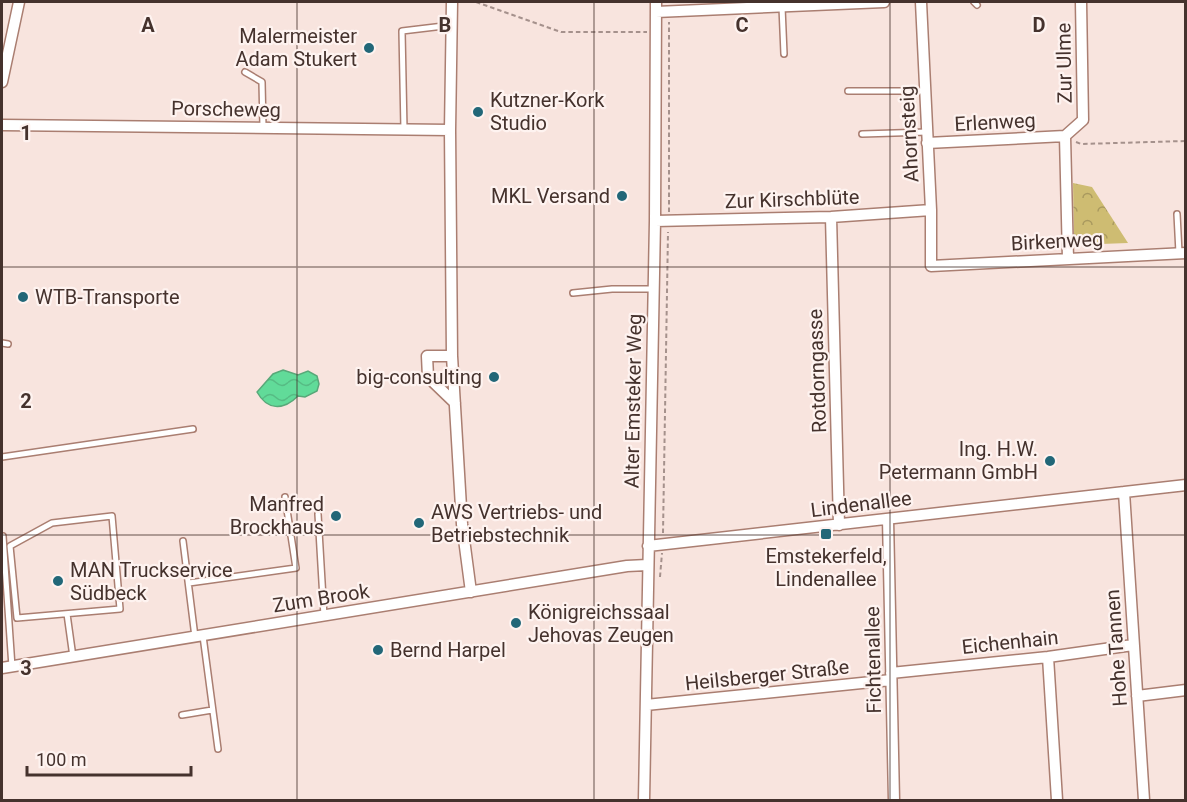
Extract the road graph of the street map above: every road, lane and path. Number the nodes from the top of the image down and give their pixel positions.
1 (20, 2) edge
2 (452, 2) edge
3 (476, 2) edge
4 (884, 2) edge
5 (921, 2) edge
6 (1081, 2) edge
7 (656, 7) edge
8 (782, 7) junction
9 (669, 12) junction
10 (452, 25) junction
11 (656, 33) junction
12 (784, 54) dead end
13 (245, 72) dead end
14 (2, 82) edge
15 (848, 91) dead end
16 (925, 91) junction
17 (2, 125) edge
18 (263, 127) junction
19 (404, 129) junction
20 (450, 130) junction
21 (862, 134) dead end
22 (1065, 136) junction
23 (927, 137) junction
24 (1185, 141) edge
25 (931, 210) junction
26 (1177, 214) dead end
27 (831, 217) junction
28 (668, 220) junction
29 (655, 221) junction
30 (1182, 253) edge
31 (1068, 259) junction
32 (931, 266) joint
33 (653, 289) junction
34 (573, 293) dead end
35 (2, 343) edge
36 (9, 344) dead end
37 (452, 356) junction
38 (455, 404) junction
39 (194, 429) dead end
40 (2, 457) edge
41 (1185, 485) edge
42 (1124, 492) junction
43 (285, 497) dead end
44 (318, 514) dead end
45 (888, 519) junction
46 (839, 525) junction
47 (2, 536) edge
48 (183, 540) dead end
49 (663, 544) junction
50 (648, 546) junction
51 (647, 566) junction
52 (660, 582) dead end
53 (189, 583) junction
54 (471, 592) junction
55 (67, 614) junction
56 (324, 616) junction
57 (199, 636) junction
58 (1133, 645) junction
59 (73, 657) junction
60 (1048, 657) junction
61 (7, 668) edge
62 (891, 676) junction
63 (1185, 690) edge
64 (1137, 696) junction
65 (646, 705) junction
66 (212, 710) junction
67 (182, 715) dead end
68 (218, 749) dead end
69 (644, 801) edge
70 (894, 801) edge
71 (1057, 801) edge
72 (1144, 801) edge

1 - 14 street
2 - 10 street
3 - 11 path
4 - 8 street
5 - 16 street, Ahornsteig
6 - 22 street, Zur Ulme
7 - 9 street
7 - 11 street, Alter Emsteker Weg
8 - 9 street
8 - 12 lane
9 - 28 path
10 - 19 lane
10 - 20 street
11 - 29 street, Alter Emsteker Weg
13 - 18 lane
15 - 16 lane
16 - 23 street, Ahornsteig
17 - 18 street, Porscheweg
18 - 19 street, Porscheweg
19 - 20 street, Porscheweg
20 - 37 street
21 - 23 lane
22 - 23 street, Erlenweg
22 - 24 path
22 - 31 street
23 - 25 street, Ahornsteig
25 - 27 street, Zur Kirschblüte
25 - 32 street, Ahornsteig
26 - 30 lane
27 - 28 street, Zur Kirschblüte
27 - 46 street, Rotdorngasse
28 - 29 street, Zur Kirschblüte
28 - 49 path
29 - 33 street, Alter Emsteker Weg
30 - 31 street, Birkenweg
31 - 32 street, Birkenweg
33 - 34 lane
33 - 50 street, Alter Emsteker Weg
35 - 36 lane
37 - 38 street
37 - 38 street
38 - 54 street
39 - 40 lane
41 - 42 street, Lindenallee
42 - 45 street, Lindenallee
42 - 58 street, Hohe Tannen
43 - 53 lane
44 - 56 lane
45 - 46 street, Lindenallee
45 - 62 street, Fichtenallee
46 - 49 street, Lindenallee
47 - 61 lane
48 - 53 lane
49 - 50 street, Lindenallee
49 - 52 path
50 - 51 street, Alter Emsteker Weg
51 - 54 street, Zum Brook
51 - 65 street, Alter Emsteker Weg
53 - 57 lane
54 - 56 street, Zum Brook
55 - 55 lane
55 - 59 lane
56 - 57 street, Zum Brook
57 - 59 street, Zum Brook
57 - 66 lane
58 - 60 street, Eichenhain
58 - 64 street, Hohe Tannen
59 - 61 street, Zum Brook
60 - 62 street, Eichenhain
60 - 71 street
62 - 65 street, Heilsberger Straße
62 - 70 street, Fichtenallee
63 - 64 street
64 - 72 street, Hohe Tannen
65 - 69 street, Alter Emsteker Weg
66 - 67 lane
66 - 68 lane

